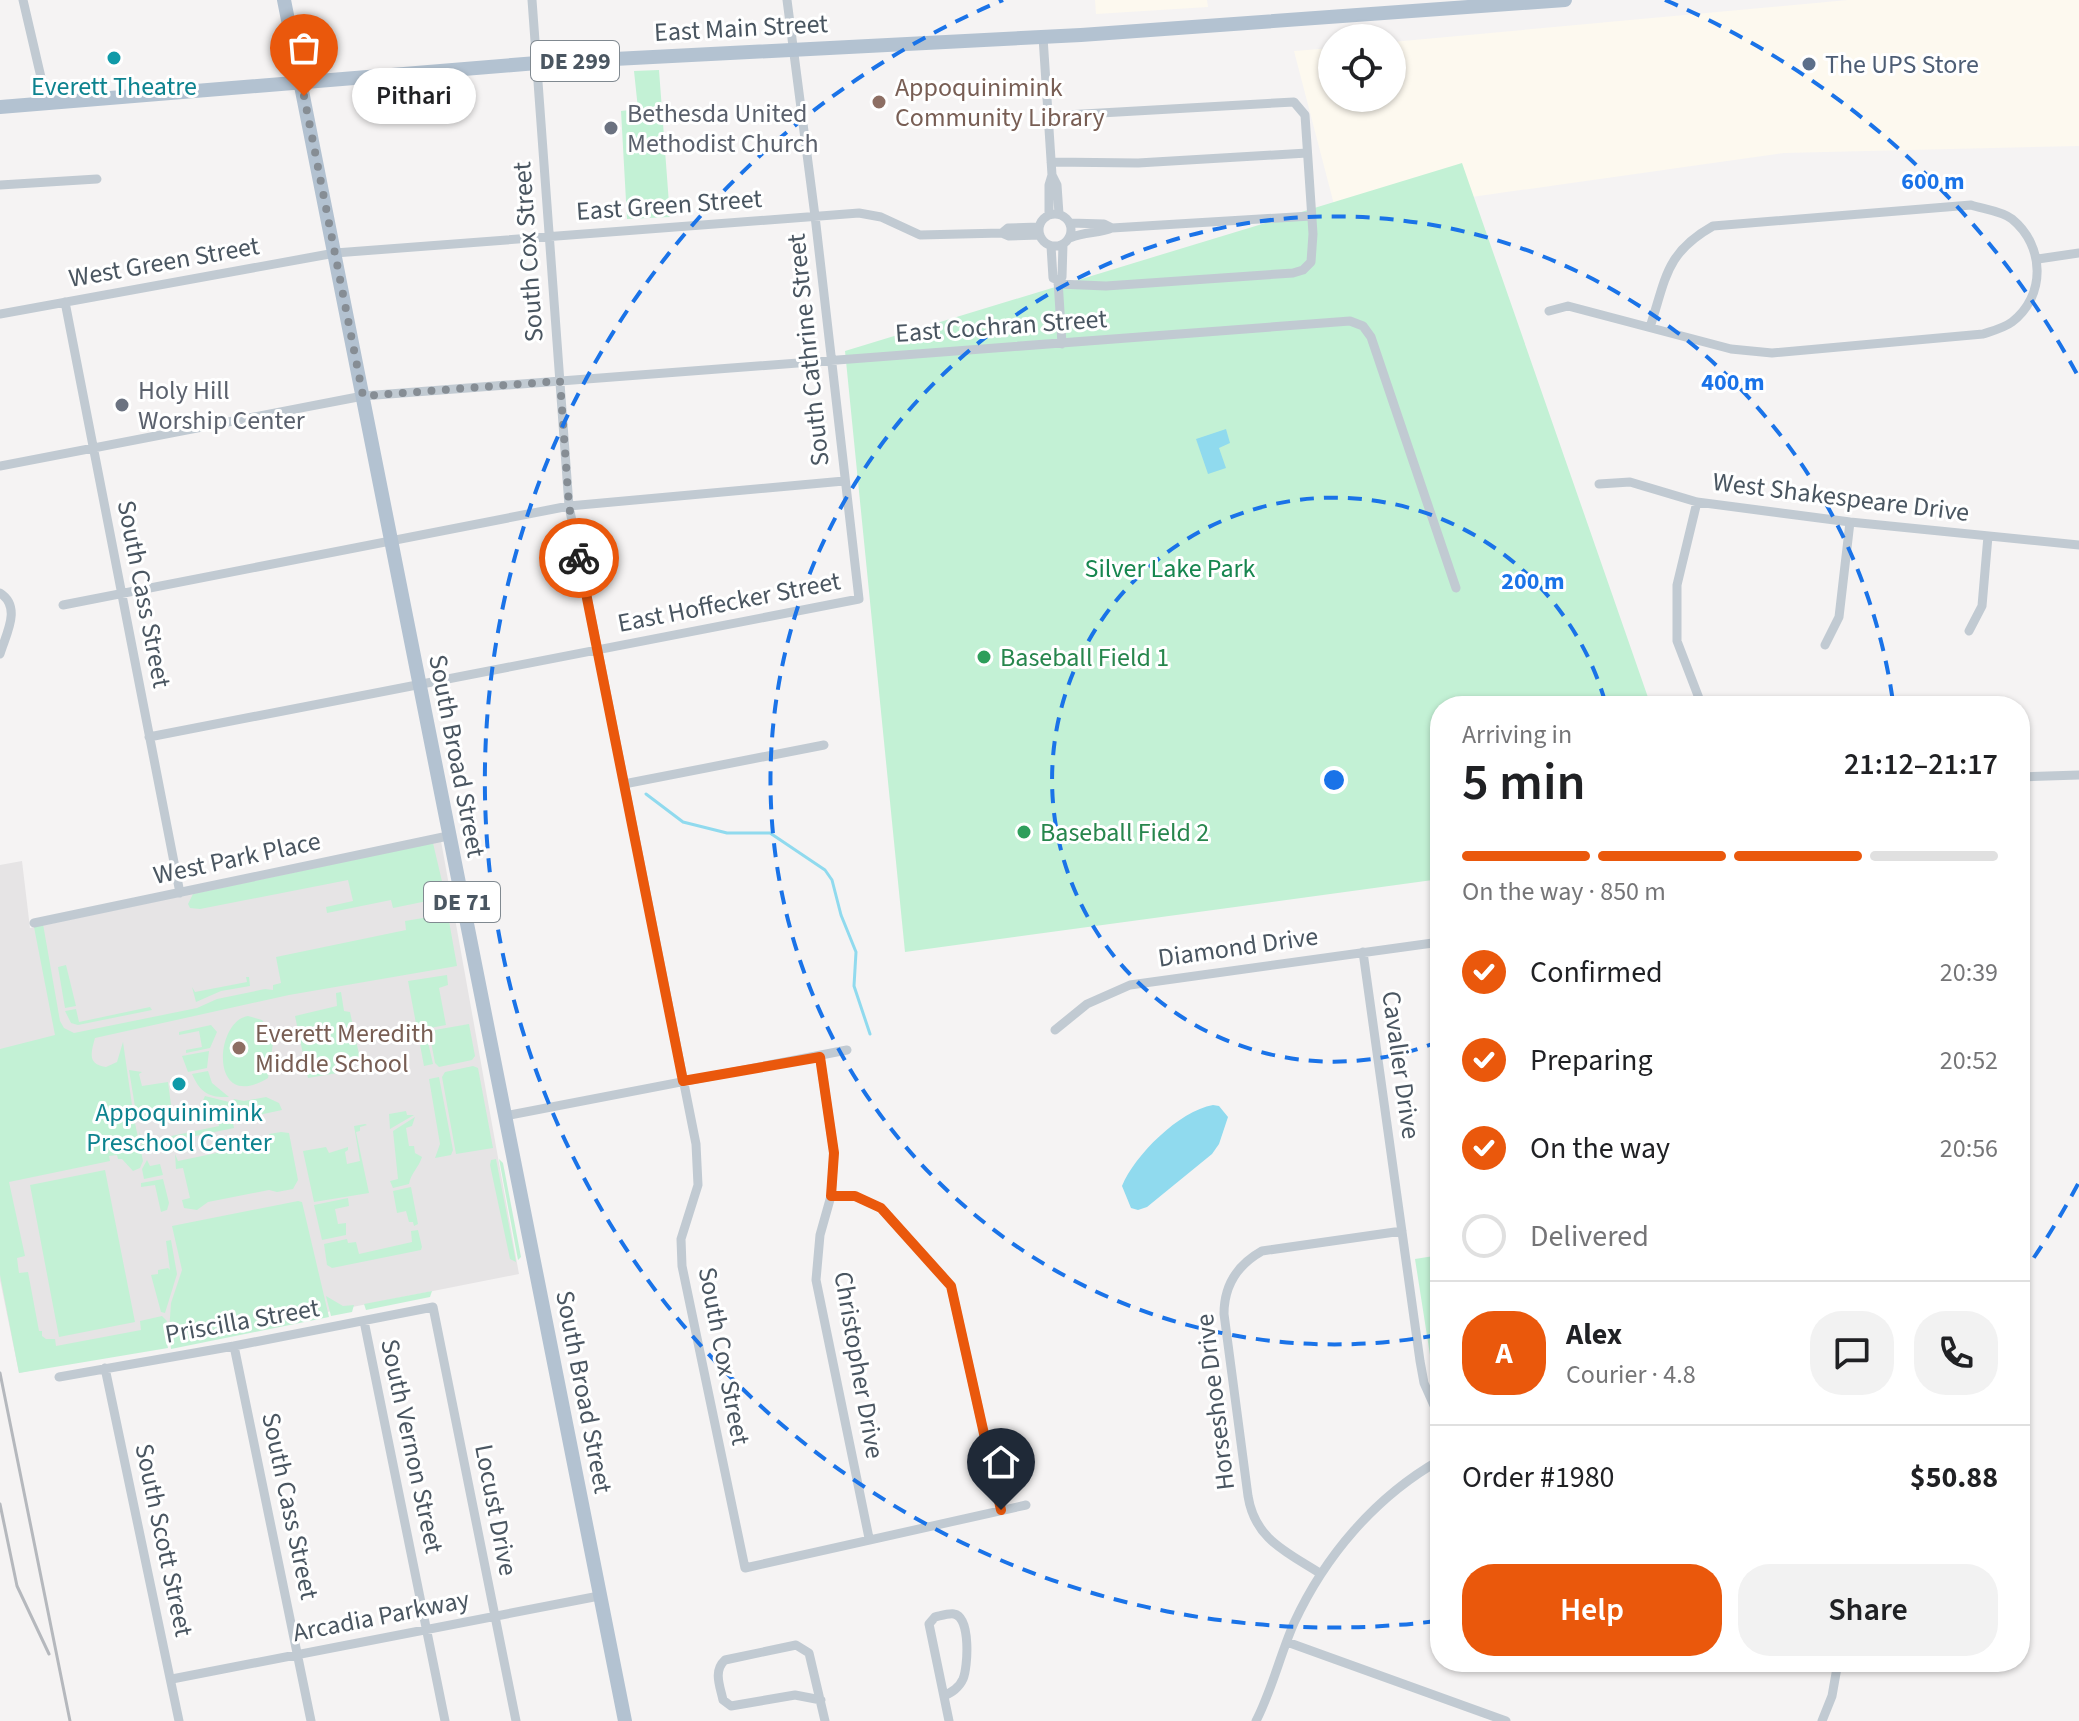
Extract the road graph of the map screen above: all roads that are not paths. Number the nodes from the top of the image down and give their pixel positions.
1 (23, 0) edge
2 (284, 0) edge
3 (532, 0) edge
4 (787, 0) edge
5 (1565, 0) edge
6 (1438, 4) edge
7 (1043, 37) junction
8 (794, 49) junction
9 (537, 63) junction
10 (302, 82) junction
11 (47, 103) junction
12 (0, 107) edge
13 (1048, 116) junction
14 (1307, 153) junction
15 (1051, 162) junction
16 (97, 179) dead end
17 (0, 185) edge
18 (1054, 214) junction
19 (815, 216) junction
20 (1311, 216) junction
21 (1070, 223) junction
22 (1112, 228) junction
23 (1039, 231) junction
24 (549, 237) junction
25 (1066, 241) junction
26 (1051, 246) junction
27 (335, 253) junction
28 (2079, 253) edge
29 (2038, 259) junction
30 (1058, 282) junction
31 (65, 302) junction
32 (1549, 311) dead end
33 (0, 314) edge
34 (1650, 327) junction
35 (1062, 344) junction
36 (832, 361) junction
37 (560, 381) junction
38 (363, 396) junction
39 (94, 448) junction
40 (0, 466) edge
41 (844, 481) junction
42 (1599, 484) dead end
43 (1697, 502) junction
44 (569, 506) junction
45 (1850, 522) junction
46 (1988, 536) junction
47 (391, 541) junction
48 (2079, 545) edge
49 (1456, 588) dead end
50 (0, 593) edge
51 (121, 593) junction
52 (859, 599) joint
53 (63, 605) dead end
54 (1969, 631) dead end
55 (1825, 645) dead end
56 (597, 650) junction
57 (0, 654) edge
58 (419, 685) junction
59 (1698, 696) edge
60 (149, 737) junction
61 (824, 745) dead end
62 (2079, 775) edge
63 (2030, 777) edge
64 (624, 784) junction
65 (448, 836) junction
66 (180, 893) junction
67 (34, 923) dead end
68 (1430, 943) edge
69 (1363, 952) junction
70 (1055, 1030) dead end
71 (847, 1050) dead end
72 (820, 1057) junction
73 (683, 1081) junction
74 (505, 1116) junction
75 (831, 1196) junction
76 (1402, 1231) junction
77 (433, 1307) joint
78 (364, 1321) junction
79 (234, 1346) junction
80 (105, 1368) junction
81 (59, 1377) dead end
82 (1430, 1393) edge
83 (1430, 1466) edge
84 (1026, 1505) dead end
85 (1001, 1510) junction
86 (869, 1538) junction
87 (1321, 1574) junction
88 (599, 1596) junction
89 (495, 1617) junction
90 (426, 1629) junction
91 (1287, 1642) junction
92 (299, 1655) junction
93 (1836, 1672) edge
94 (172, 1679) junction
95 (944, 1696) junction
96 (821, 1700) junction
97 (179, 1721) edge
98 (311, 1721) edge
99 (445, 1721) edge
100 (516, 1721) edge
101 (625, 1721) edge
102 (825, 1721) edge
103 (949, 1721) edge
104 (1256, 1721) edge
105 (1506, 1721) edge
106 (1823, 1721) edge

1 - 11 street
2 - 10 main road, DE 71
3 - 9 street, South Cox Street
4 - 8 street, South Cathrine Street
5 - 6 main road, East Main Street / DE 299
6 - 7 main road, East Main Street / DE 299
7 - 8 main road, East Main Street / DE 299
7 - 13 street
8 - 9 main road, East Main Street / DE 299
8 - 19 street, South Cathrine Street
9 - 10 main road, East Main Street / DE 299
9 - 24 street, South Cox Street
10 - 11 main road, DE 299
10 - 27 main road, South Broad Street / DE 71
11 - 12 main road, DE 299
13 - 14 street
13 - 15 street
14 - 15 street
14 - 20 street
15 - 18 street
16 - 17 street
18 - 21 street
18 - 23 street
19 - 23 street, East Green Street
19 - 24 street, East Green Street
19 - 36 street, South Cathrine Street
20 - 22 street
20 - 30 street
21 - 22 street
21 - 25 street
22 - 25 street
23 - 26 street
24 - 27 street, East Green Street
24 - 37 street, South Cox Street
25 - 26 street
25 - 30 street
26 - 30 street
27 - 31 street, West Green Street
27 - 38 main road, South Broad Street / DE 71
28 - 29 street
29 - 34 street
29 - 34 street
30 - 35 street
31 - 33 street, West Green Street
31 - 39 street, South Cass Street
32 - 34 street
35 - 36 street, East Cochran Street
35 - 49 street, East Cochran Street
36 - 37 street, East Cochran Street
36 - 41 street, South Cathrine Street
37 - 38 street, East Cochran Street
37 - 44 street, South Cox Street
38 - 39 street, East Cochran Street
38 - 47 main road, South Broad Street / DE 71
39 - 40 street, East Cochran Street
39 - 51 street, South Cass Street
41 - 44 street
41 - 52 street, South Cathrine Street
42 - 43 street, West Shakespeare Drive
43 - 45 street, West Shakespeare Drive
43 - 59 street
44 - 47 street
44 - 56 street, South Cox Street
45 - 46 street, West Shakespeare Drive
45 - 55 street
46 - 48 street, West Shakespeare Drive
46 - 54 street
47 - 51 street
47 - 58 main road, South Broad Street / DE 71
50 - 57 street
51 - 53 street
51 - 60 street, South Cass Street
52 - 56 street, East Hoffecker Street
56 - 58 street, East Hoffecker Street
56 - 64 street, South Cox Street
58 - 60 street, East Hoffecker Street
58 - 65 main road, South Broad Street / DE 71
60 - 66 street, South Cass Street
61 - 64 street
62 - 63 street
64 - 73 street, South Cox Street
65 - 66 street, West Park Place
65 - 74 main road, South Broad Street / DE 71
66 - 67 street, West Park Place
68 - 69 street, Diamond Drive
69 - 70 street, Diamond Drive
69 - 76 street, Cavalier Drive
71 - 72 street
72 - 73 street
72 - 75 street, Christopher Drive
73 - 74 street
73 - 86 street, South Cox Street
74 - 88 main road, South Broad Street / DE 71
75 - 85 street
75 - 86 street, Christopher Drive
76 - 82 street, Cavalier Drive
76 - 87 street, Horseshoe Drive
77 - 78 street, Priscilla Street
77 - 89 street, Locust Drive
78 - 79 street, Priscilla Street
78 - 90 street, South Vernon Street
79 - 80 street, Priscilla Street
79 - 92 street, South Cass Street
80 - 81 street, Priscilla Street
80 - 94 street, South Scott Street
83 - 87 street
84 - 85 street
85 - 86 street
87 - 91 street
88 - 89 street, Arcadia Parkway
88 - 101 main road, South Broad Street / DE 71
89 - 90 street, Arcadia Parkway
89 - 100 street, Locust Drive
90 - 92 street, Arcadia Parkway
90 - 99 street, South Vernon Street
91 - 104 street
91 - 105 street
92 - 94 street, Arcadia Parkway
92 - 98 street, South Cass Street
93 - 106 street
94 - 97 street, South Scott Street
95 - 95 street
95 - 103 street
96 - 96 street
96 - 102 street

